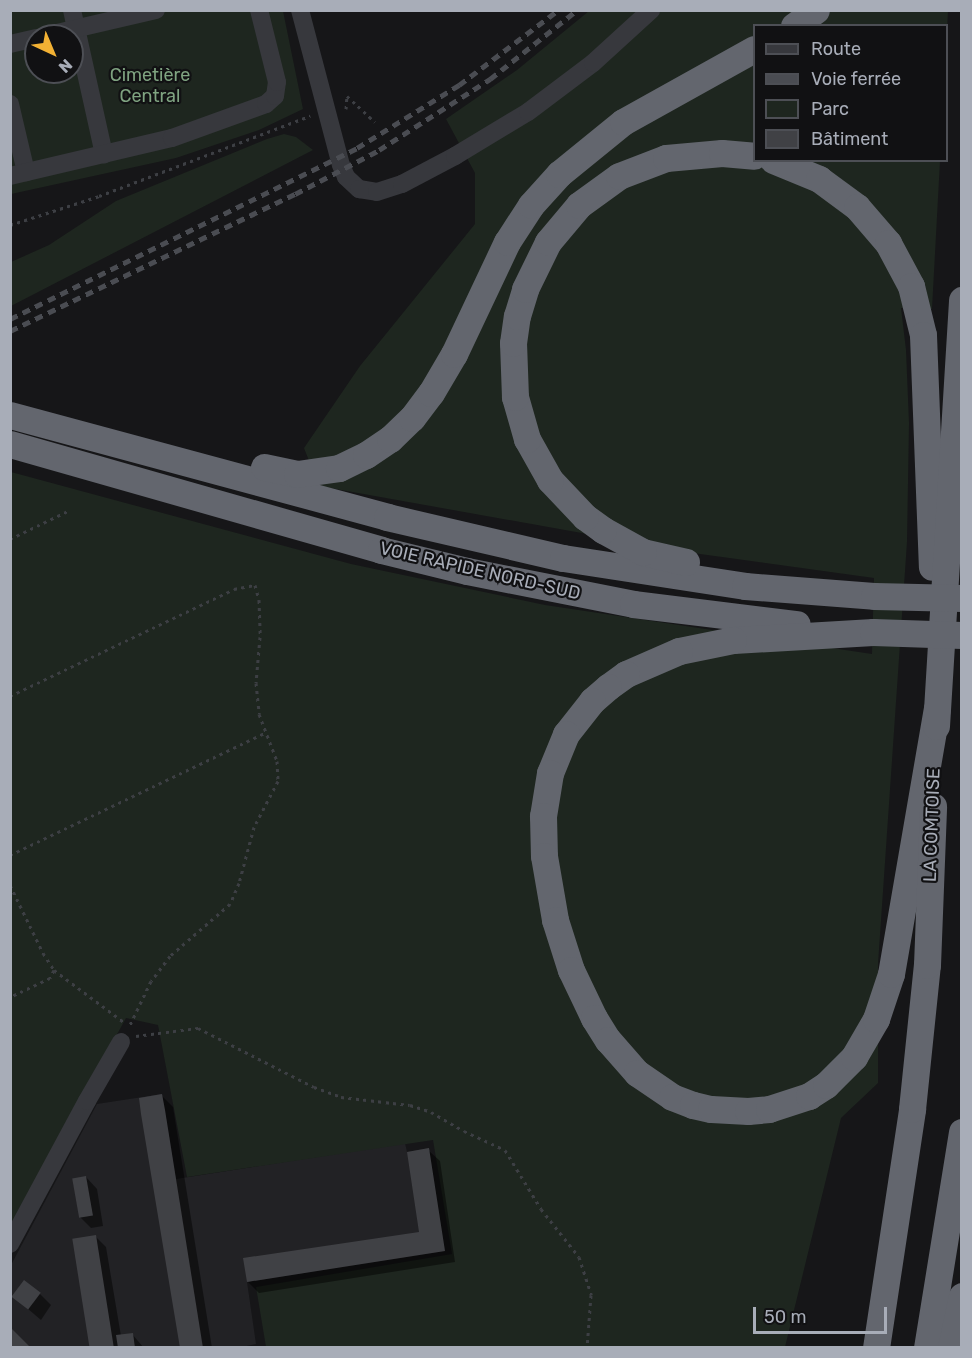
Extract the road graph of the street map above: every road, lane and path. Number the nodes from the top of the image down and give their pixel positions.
1 (156, 10) edge
2 (259, 10) edge
3 (300, 10) edge
4 (651, 10) edge
5 (816, 10) edge
6 (797, 24) edge
7 (84, 27) edge
8 (753, 50) edge
9 (84, 65) edge
10 (353, 99) dead end
11 (10, 104) edge
12 (326, 110) junction
13 (375, 122) dead end
14 (104, 154) junction
15 (753, 156) edge
16 (778, 162) edge
17 (18, 174) edge
18 (10, 225) edge
19 (962, 300) edge
20 (10, 415) edge
21 (10, 444) edge
22 (117, 444) junction
23 (68, 511) dead end
24 (10, 539) edge
25 (874, 596) junction
26 (962, 598) edge
27 (873, 632) junction
28 (952, 640) edge
29 (10, 696) edge
30 (937, 709) junction
31 (266, 733) junction
32 (10, 855) edge
33 (10, 885) edge
34 (54, 970) junction
35 (10, 997) edge
36 (125, 1034) junction
37 (962, 1132) edge
38 (10, 1244) edge
39 (962, 1296) edge
40 (587, 1347) edge
41 (876, 1347) edge
42 (927, 1347) edge
43 (951, 1347) edge

1 - 7 street
2 - 14 street
3 - 12 street
4 - 12 street
5 - 6 highway
8 - 22 highway
9 - 14 street
10 - 13 path
11 - 17 street
12 - 18 path
14 - 17 street
15 - 25 highway
16 - 28 highway
19 - 28 highway, LA COMTOISE
20 - 22 highway, VOIE RAPIDE NORD-SUD
21 - 27 highway, VOIE RAPIDE NORD-SUD
22 - 25 highway, VOIE RAPIDE NORD-SUD
23 - 24 path
25 - 26 highway, VOIE RAPIDE NORD-SUD, bridge
27 - 28 highway, VOIE RAPIDE NORD-SUD, bridge
27 - 30 highway
28 - 30 highway, LA COMTOISE
29 - 31 path
30 - 41 highway, LA COMTOISE
31 - 32 path
31 - 36 path
33 - 34 path
34 - 35 path
34 - 36 path
36 - 38 street
36 - 40 path
37 - 42 highway
39 - 43 highway

